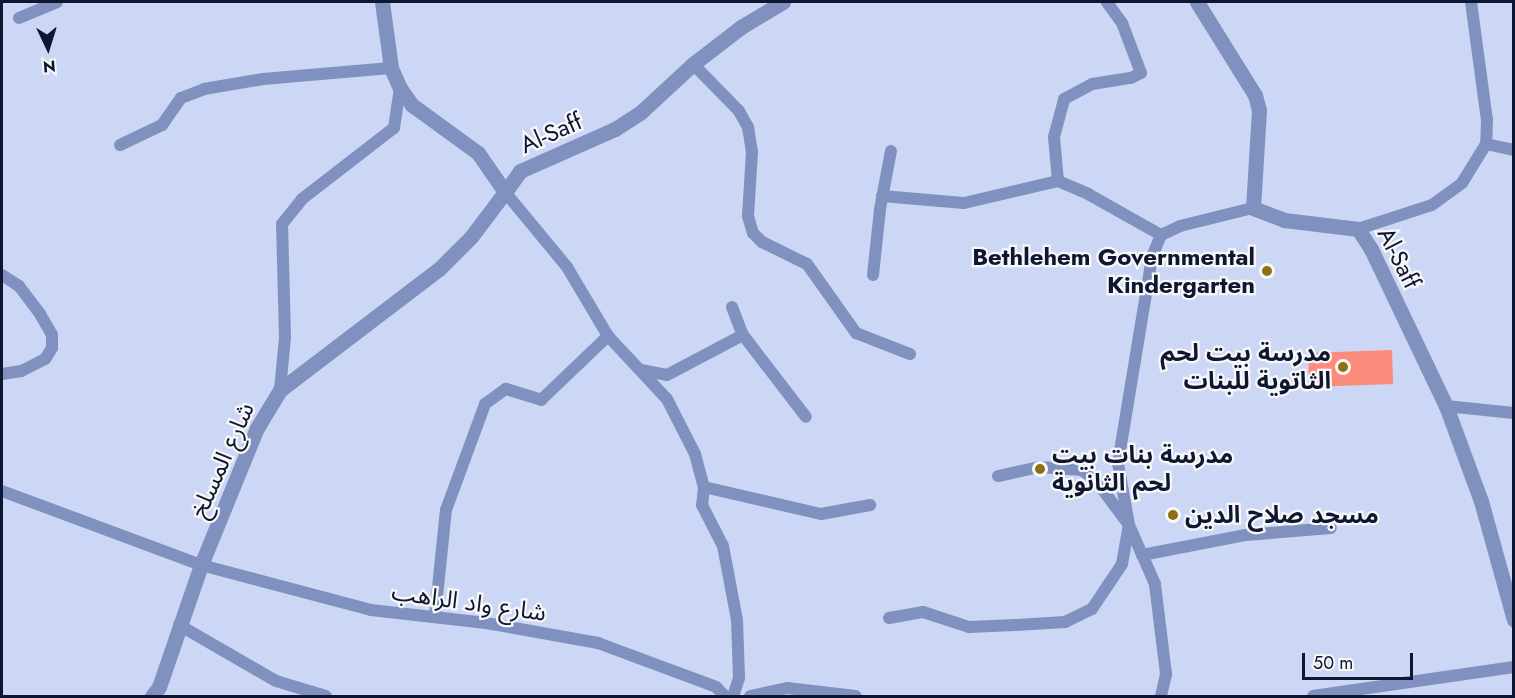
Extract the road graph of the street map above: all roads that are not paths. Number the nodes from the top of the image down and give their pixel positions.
1 (57, 2) edge
2 (382, 2) edge
3 (783, 2) edge
4 (1107, 2) edge
5 (1197, 2) edge
6 (1472, 2) edge
7 (19, 18) dead end
8 (693, 63) junction
9 (391, 68) junction
10 (399, 88) junction
11 (1486, 144) junction
12 (120, 145) dead end
13 (1514, 150) edge
14 (891, 151) dead end
15 (1058, 181) junction
16 (505, 192) junction
17 (882, 196) junction
18 (1253, 207) junction
19 (1358, 229) junction
20 (1161, 236) junction
21 (2, 275) edge
22 (873, 275) dead end
23 (732, 307) dead end
24 (743, 335) junction
25 (608, 336) junction
26 (910, 354) dead end
27 (638, 369) junction
28 (2, 374) edge
29 (667, 375) junction
30 (280, 390) junction
31 (667, 399) junction
32 (1446, 406) junction
33 (1514, 413) edge
34 (806, 417) dead end
35 (998, 476) dead end
36 (704, 487) junction
37 (2, 491) edge
38 (870, 506) dead end
39 (1129, 525) junction
40 (1331, 528) dead end
41 (1142, 555) junction
42 (201, 565) junction
43 (435, 616) junction
44 (889, 618) dead end
45 (1514, 620) edge
46 (179, 625) junction
47 (1514, 667) edge
48 (756, 695) edge
49 (152, 696) edge
50 (326, 696) edge
51 (725, 696) edge
52 (733, 696) edge
53 (856, 696) edge
54 (1161, 696) edge
55 (1313, 696) edge

1 - 7 street
2 - 9 street
3 - 8 street, Al-Saff
4 - 15 street
5 - 18 street
6 - 11 street
8 - 16 street, Al-Saff
8 - 26 street
9 - 10 street
9 - 12 street
10 - 16 street
10 - 30 street
11 - 13 street
11 - 19 street
14 - 17 street
15 - 17 street
15 - 20 street
16 - 25 street
16 - 30 street, شارع المسلخ
17 - 22 street
18 - 19 street, Al-Saff
18 - 20 street
19 - 32 street, Al-Saff
20 - 39 street
21 - 28 street
23 - 24 street
24 - 29 street
24 - 34 street
25 - 27 street
25 - 43 street
27 - 29 street
27 - 31 street
29 - 31 street
30 - 42 street, شارع المسلخ
31 - 36 street
32 - 33 street
32 - 45 street, Al-Saff
35 - 39 street
36 - 38 street
36 - 52 street
37 - 42 street, شارع واد الراهب
39 - 41 street
39 - 44 street
40 - 41 street
41 - 54 street
42 - 43 street, شارع واد الراهب
42 - 46 street, شارع المسلخ
43 - 51 street, شارع واد الراهب
46 - 49 street, شارع المسلخ
46 - 50 street
47 - 55 street
48 - 53 street

